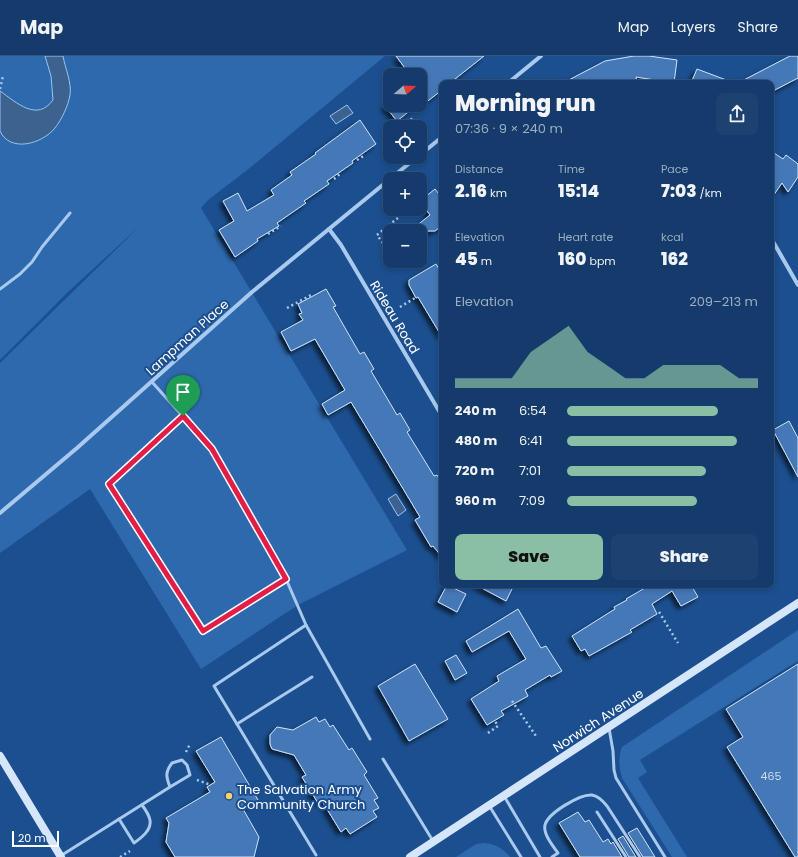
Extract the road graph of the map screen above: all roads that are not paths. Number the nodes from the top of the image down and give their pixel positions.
1 (541, 56) edge
2 (512, 80) edge
3 (439, 139) edge
4 (427, 149) edge
5 (408, 164) edge
6 (399, 172) edge
7 (383, 185) edge
8 (70, 213) dead end
9 (329, 229) junction
10 (774, 243) edge
11 (798, 285) edge
12 (0, 289) edge
13 (152, 382) junction
14 (439, 411) edge
15 (183, 416) junction
16 (0, 513) edge
17 (286, 579) junction
18 (798, 603) edge
19 (306, 625) junction
20 (312, 676) dead end
21 (237, 724) junction
22 (608, 727) junction
23 (370, 739) dead end
24 (0, 756) edge
25 (383, 759) dead end
26 (170, 787) junction
27 (504, 795) junction
28 (142, 805) junction
29 (489, 805) junction
30 (597, 812) dead end
31 (119, 819) junction
32 (434, 842) junction
33 (558, 853) junction
34 (316, 855) dead end
35 (60, 857) edge
36 (410, 857) edge
37 (521, 857) edge
38 (540, 857) edge
39 (552, 857) edge
40 (560, 857) edge
41 (626, 857) edge
42 (640, 857) edge
43 (665, 857) edge

1 - 2 street
3 - 4 street
5 - 6 street, Lampman Place
7 - 9 street, Lampman Place
8 - 12 lane
9 - 13 street, Lampman Place
9 - 14 street, Rideau Road
10 - 11 street
13 - 15 lane
13 - 16 street, Lampman Place
15 - 17 lane
15 - 17 lane
17 - 19 lane
18 - 22 main road, Norwich Avenue
19 - 21 lane
19 - 23 lane
20 - 21 lane
21 - 34 lane
22 - 27 main road, Norwich Avenue
22 - 43 lane
24 - 35 main road
25 - 32 lane
26 - 26 lane
26 - 28 lane
27 - 29 main road, Norwich Avenue
27 - 38 lane
28 - 31 lane
28 - 31 lane
29 - 32 main road, Norwich Avenue
29 - 37 lane
30 - 41 lane
31 - 35 lane
32 - 36 main road, Norwich Avenue
33 - 39 lane
33 - 40 lane
33 - 42 lane

